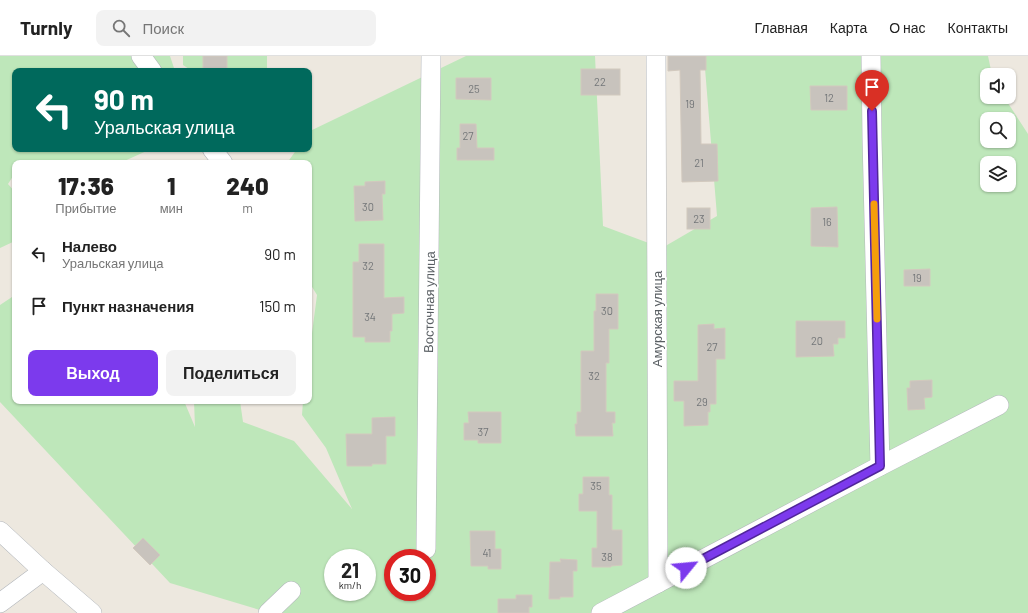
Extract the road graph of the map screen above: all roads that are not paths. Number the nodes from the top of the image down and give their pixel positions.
1 (141, 56) edge
2 (432, 56) edge
3 (656, 56) edge
4 (871, 56) edge
5 (150, 68) edge
6 (214, 152) edge
7 (221, 160) edge
8 (999, 404) dead end
9 (880, 466) junction
10 (0, 531) edge
11 (426, 549) dead end
12 (43, 571) junction
13 (658, 583) junction
14 (292, 590) dead end
15 (0, 603) edge
16 (92, 613) edge
17 (268, 613) edge
18 (601, 613) edge

1 - 5 street
2 - 11 street, Восточная улица
3 - 13 street, Амурская улица
4 - 9 street
6 - 7 street
8 - 9 street
9 - 13 street
10 - 12 street
12 - 15 street
12 - 16 street
13 - 18 street
14 - 17 street

